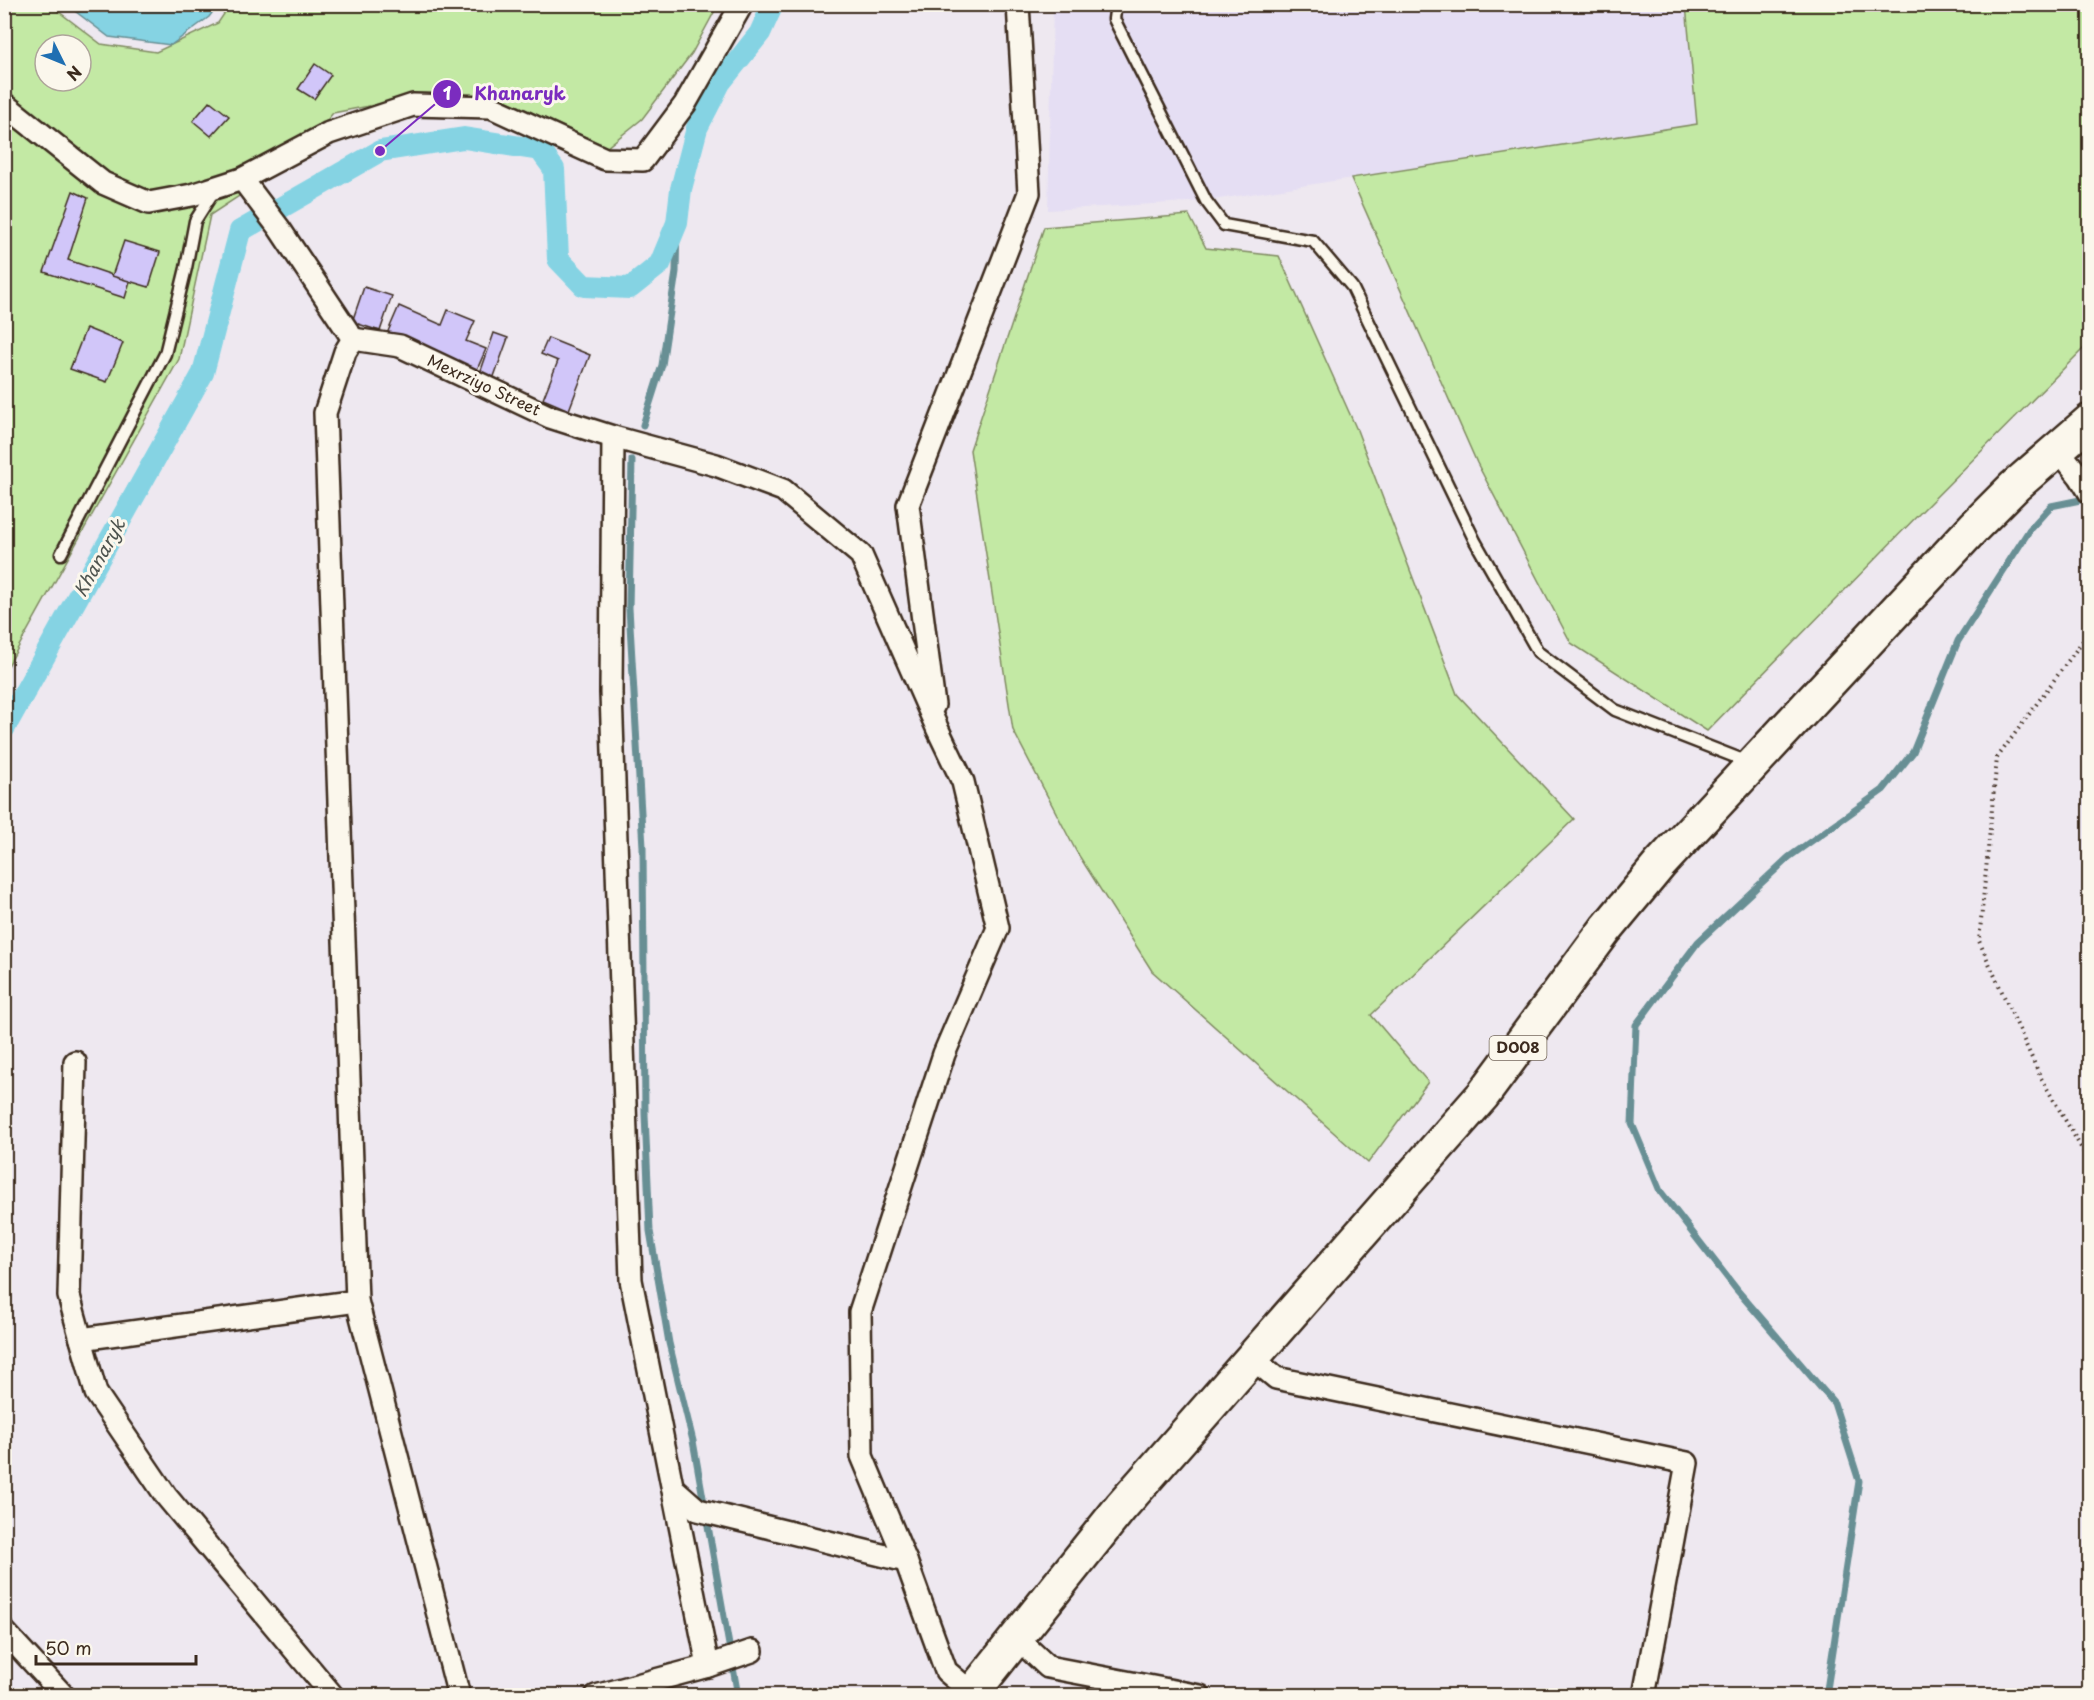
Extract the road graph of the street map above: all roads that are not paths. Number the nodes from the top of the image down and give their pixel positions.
1 (742, 4) edge
2 (1018, 4) edge
3 (1116, 4) edge
4 (4, 104) edge
5 (242, 179) junction
6 (215, 188) junction
7 (353, 339) junction
8 (2090, 421) edge
9 (613, 437) junction
10 (2057, 448) junction
11 (2085, 485) edge
12 (61, 554) dead end
13 (938, 730) junction
14 (1754, 765) junction
15 (75, 1062) dead end
16 (357, 1301) junction
17 (81, 1339) junction
18 (1252, 1358) junction
19 (673, 1488) junction
20 (906, 1561) junction
21 (4, 1631) edge
22 (1017, 1638) junction
23 (751, 1651) dead end
24 (716, 1663) junction
25 (971, 1694) edge
26 (64, 1695) edge
27 (333, 1695) edge
28 (459, 1695) edge
29 (596, 1695) edge
30 (1200, 1695) edge
31 (1644, 1695) edge

1 - 5 street
2 - 13 street
3 - 14 lane
4 - 6 street
5 - 6 street
5 - 7 street
6 - 12 lane
7 - 9 street, Mexrziyo Street
7 - 16 street
8 - 10 main road, D008
9 - 13 street, Mexrziyo Street
9 - 19 street
10 - 11 street
10 - 14 main road, D008
13 - 20 street, Mexrziyo Street
14 - 18 main road, D008
15 - 17 street
16 - 17 street
16 - 28 street
17 - 27 street
18 - 22 main road, D008
18 - 31 street
19 - 20 street
19 - 24 street
20 - 25 street, Mexrziyo Street
21 - 26 street
22 - 25 main road, D008
22 - 30 street
23 - 24 street
24 - 29 street

